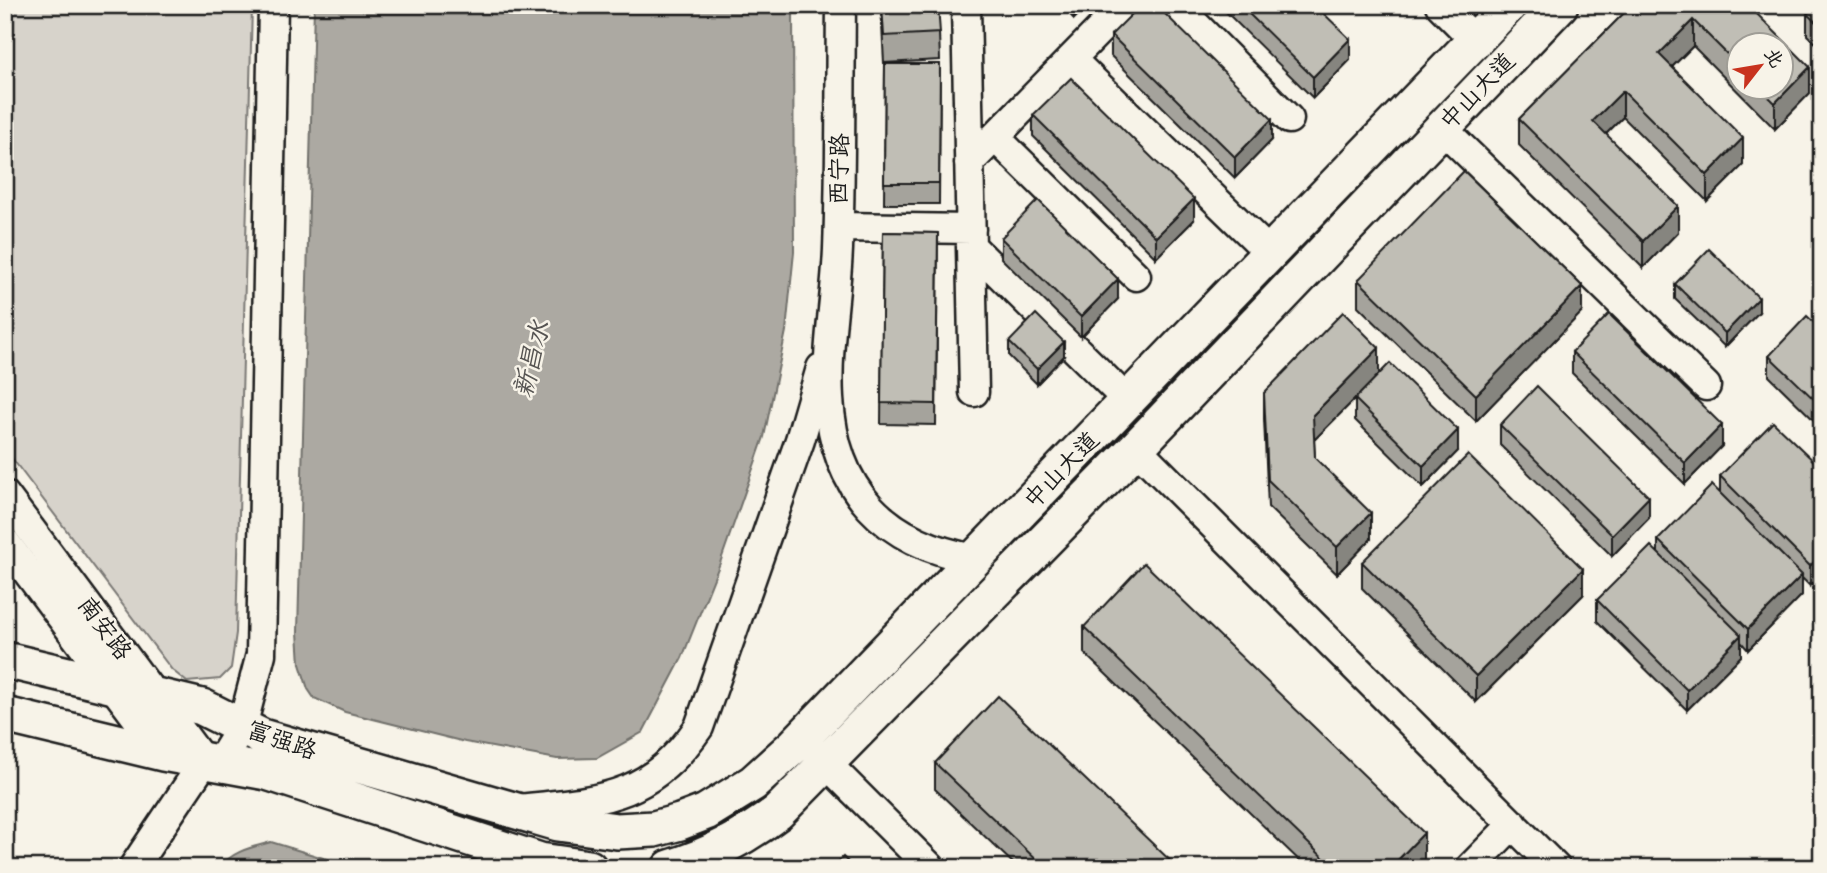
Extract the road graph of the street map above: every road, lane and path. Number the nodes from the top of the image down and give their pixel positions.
1 (273, 5) edge
2 (841, 5) edge
3 (965, 5) edge
4 (1124, 5) edge
5 (1175, 5) edge
6 (1440, 5) edge
7 (1509, 5) edge
8 (1560, 5) edge
9 (1475, 40) junction
10 (1071, 60) junction
11 (1289, 119) dead end
12 (1442, 128) junction
13 (995, 137) junction
14 (969, 163) junction
15 (839, 227) junction
16 (971, 237) junction
17 (1270, 253) junction
18 (1136, 276) dead end
19 (831, 332) junction
20 (1706, 386) dead end
21 (974, 392) dead end
22 (1128, 401) junction
23 (1136, 448) junction
24 (5, 495) edge
25 (5, 542) edge
26 (975, 559) junction
27 (5, 660) edge
28 (113, 686) junction
29 (155, 696) junction
30 (5, 715) edge
31 (242, 727) junction
32 (163, 753) junction
33 (212, 763) junction
34 (827, 764) junction
35 (513, 810) junction
36 (558, 823) joint
37 (1513, 824) junction
38 (133, 868) edge
39 (589, 868) edge
40 (670, 868) edge
41 (932, 868) edge
42 (1470, 868) edge
43 (1556, 868) edge

1 - 31 street
2 - 15 street, 西宁路
3 - 14 street
4 - 10 street
5 - 11 street
6 - 9 street
7 - 9 main road, 中山大道
8 - 12 main road, 中山大道
9 - 17 main road, 中山大道
10 - 13 street
10 - 17 street
12 - 20 street
12 - 23 main road, 中山大道
13 - 14 street
13 - 18 street
14 - 16 street
15 - 16 street
15 - 19 street, 西宁路
16 - 21 street
16 - 22 street
17 - 22 main road, 中山大道
19 - 26 street
19 - 35 street
22 - 26 main road, 中山大道
23 - 34 main road, 中山大道
23 - 37 street
24 - 29 street, 南安路
25 - 28 street, 南安路
26 - 36 main road, 中山大道
27 - 28 main road, 富强路
28 - 29 main road, 富强路
28 - 32 street, 南安路
29 - 31 main road, 富强路
29 - 33 street, 南安路
30 - 32 main road, 富强路
31 - 33 street
31 - 35 main road, 富强路
32 - 33 main road, 富强路
33 - 38 street
33 - 39 main road, 富强路
34 - 40 main road, 中山大道
34 - 41 street
35 - 36 main road, 富强路
37 - 42 street
37 - 43 street

